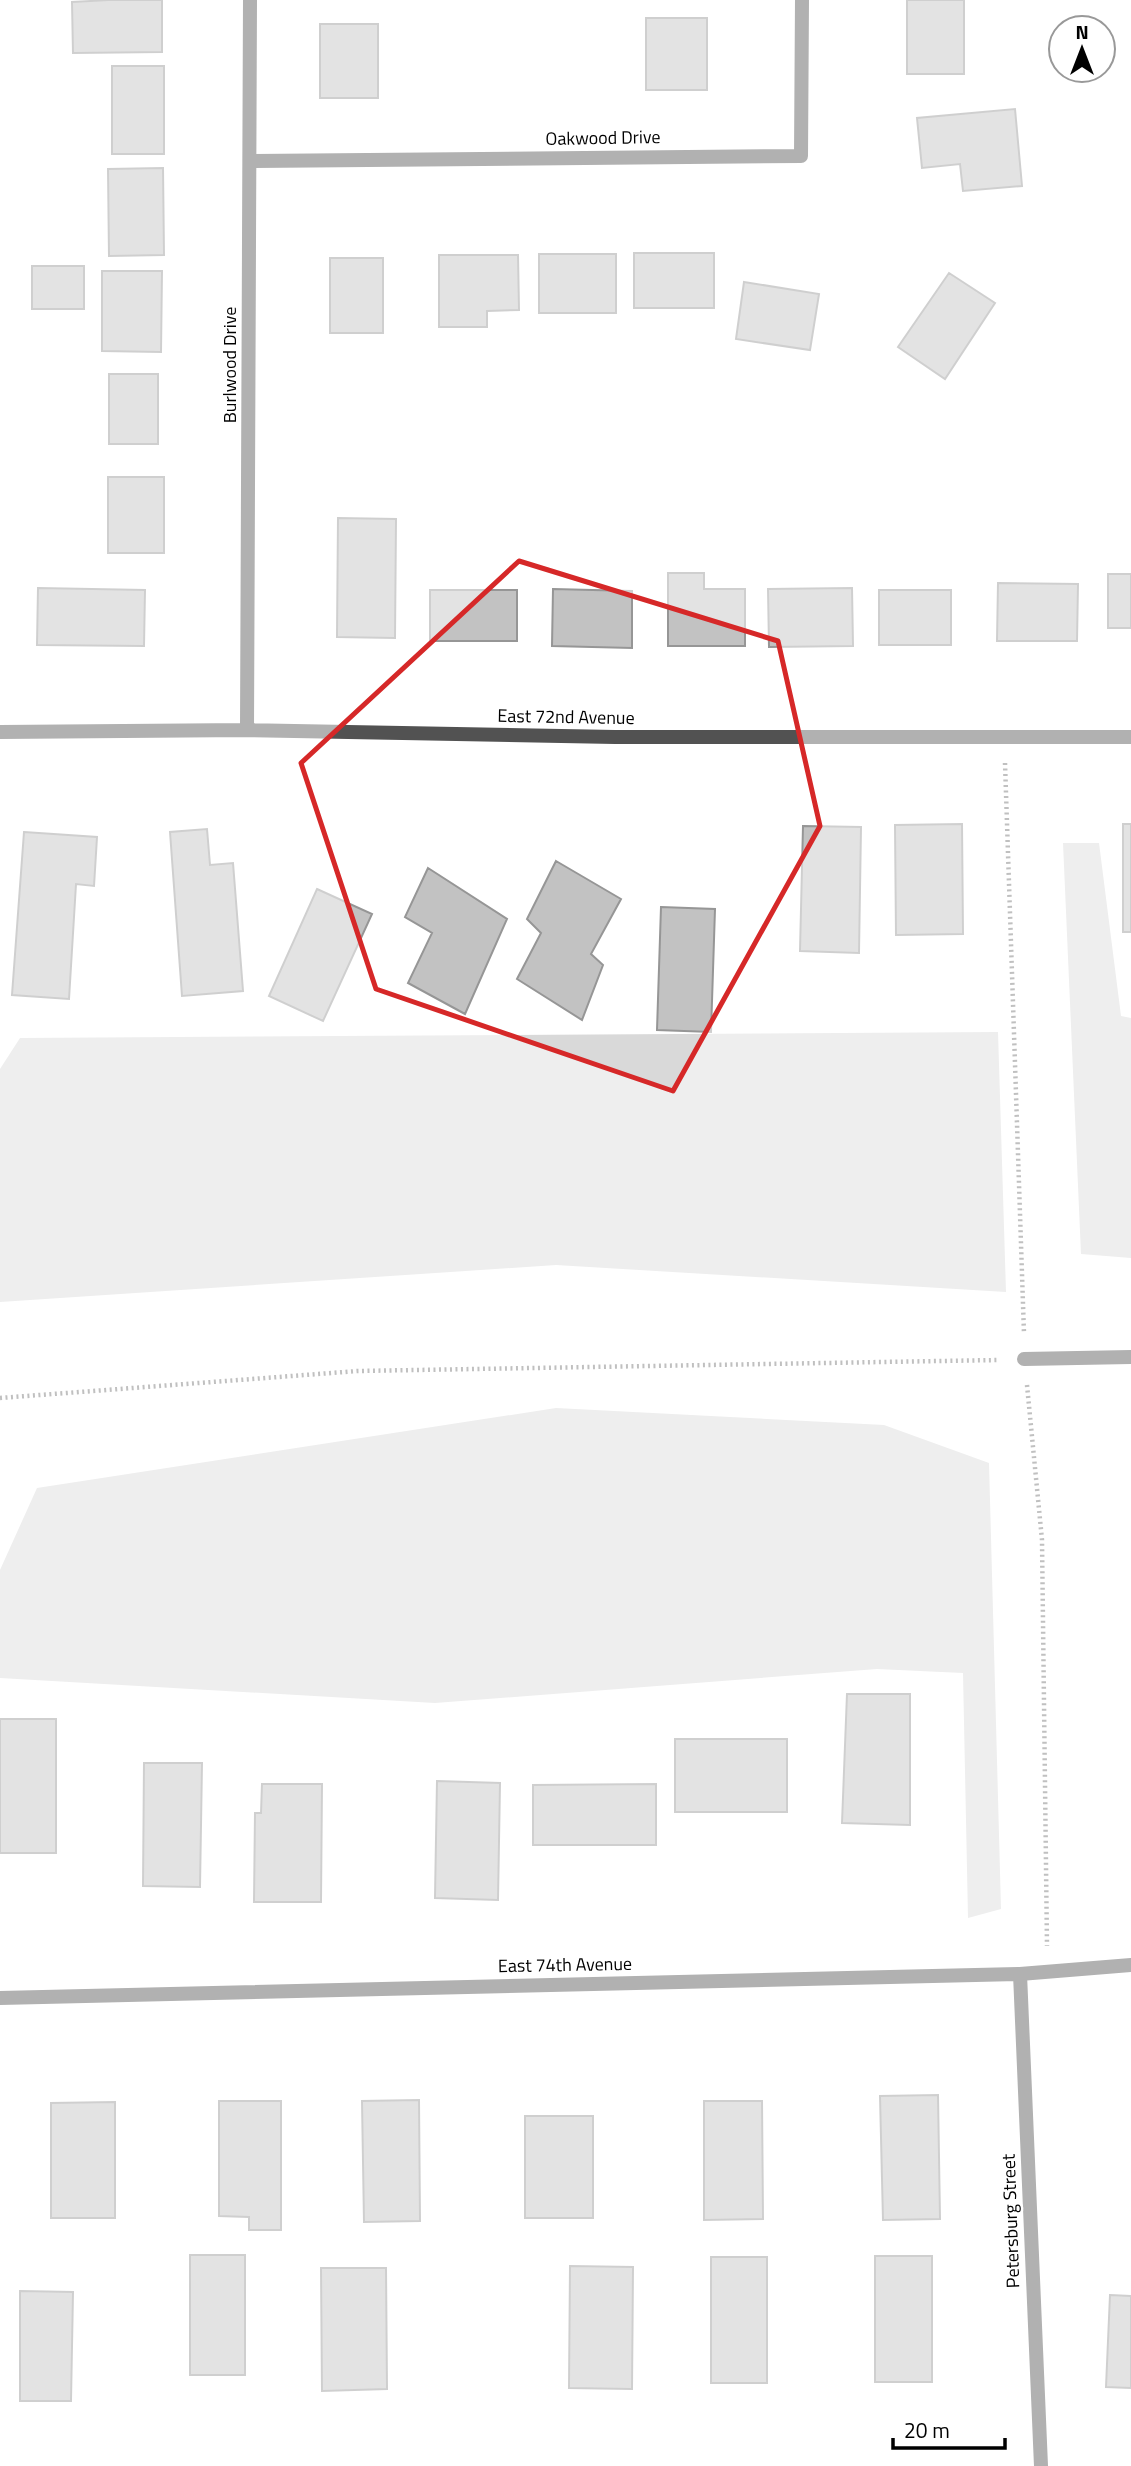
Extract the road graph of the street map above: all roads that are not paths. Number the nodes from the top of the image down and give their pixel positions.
1 (250, 0) edge
2 (802, 0) edge
3 (251, 161) junction
4 (247, 730) junction
5 (0, 732) edge
6 (1131, 737) edge
7 (1131, 1357) edge
8 (1024, 1359) road end
9 (1131, 1965) edge
10 (1020, 1974) junction
11 (0, 1998) edge
12 (1041, 2466) edge

1 - 3 street, Burlwood Drive
2 - 3 street, Oakwood Drive
3 - 4 street, Burlwood Drive
4 - 5 street, East 72nd Avenue
4 - 6 street, East 72nd Avenue
7 - 8 street
9 - 10 street, East 74th Avenue
10 - 11 street, East 74th Avenue
10 - 12 street, Petersburg Street

